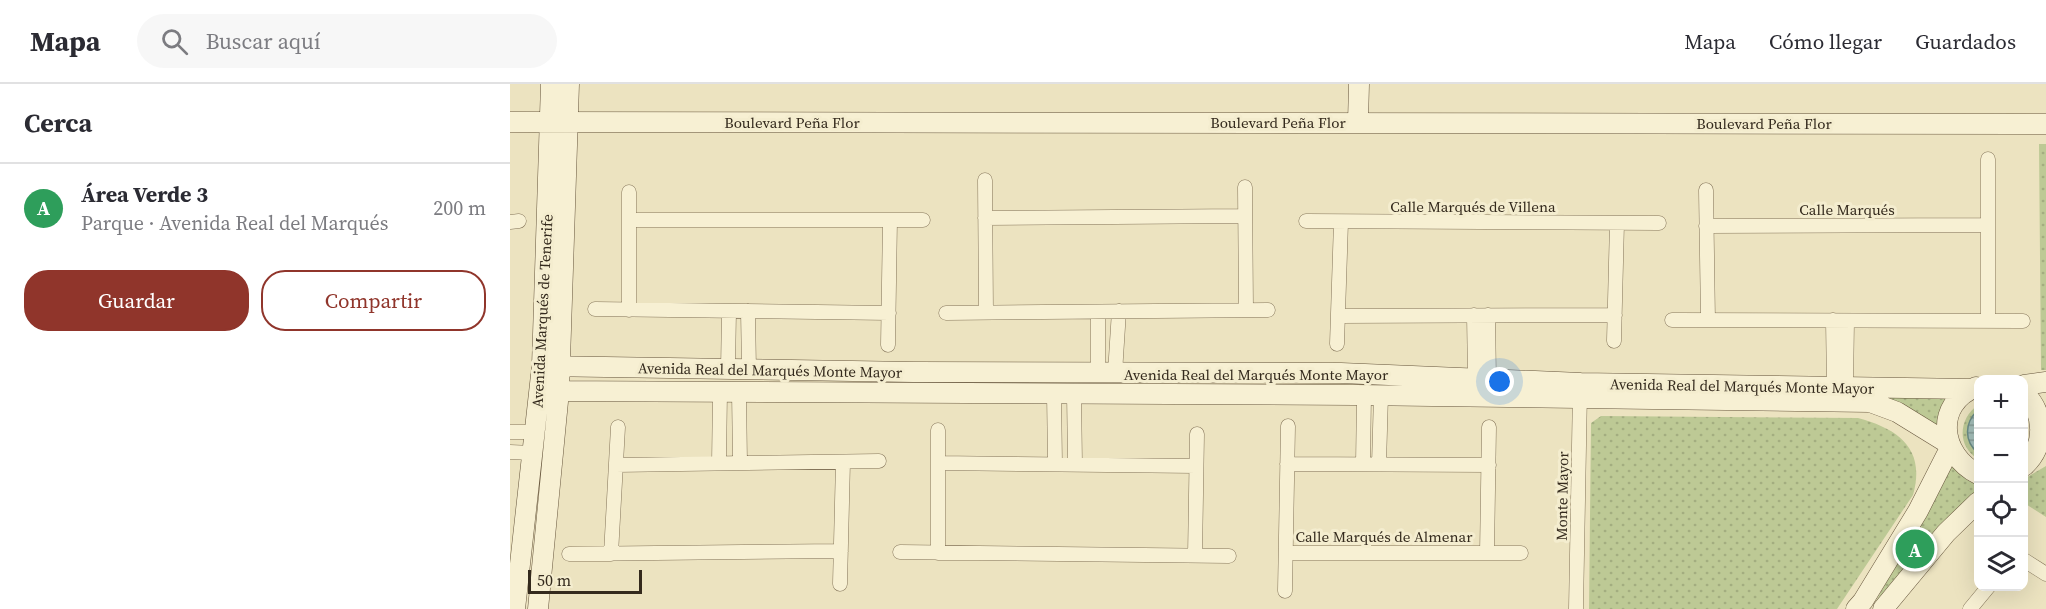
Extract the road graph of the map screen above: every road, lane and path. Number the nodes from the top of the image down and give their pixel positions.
1 (551, 84) edge
2 (569, 84) edge
3 (1359, 84) edge
4 (510, 122) edge
5 (559, 122) junction
6 (1358, 122) junction
7 (2046, 124) edge
8 (1988, 159) dead end
9 (985, 180) dead end
10 (1245, 186) dead end
11 (1706, 190) dead end
12 (629, 192) dead end
13 (1245, 216) junction
14 (985, 218) junction
15 (629, 220) junction
16 (890, 220) junction
17 (923, 220) dead end
18 (1306, 221) dead end
19 (1341, 222) junction
20 (1617, 223) junction
21 (1659, 223) dead end
22 (1988, 225) junction
23 (1706, 226) junction
24 (595, 309) dead end
25 (629, 310) junction
26 (1246, 310) junction
27 (1268, 310) dead end
28 (729, 311) junction
29 (748, 311) junction
30 (1119, 311) junction
31 (1098, 312) junction
32 (889, 313) junction
33 (946, 313) dead end
34 (986, 313) junction
35 (1481, 315) junction
36 (1615, 315) junction
37 (1338, 316) junction
38 (1672, 320) dead end
39 (1708, 320) junction
40 (1840, 321) junction
41 (1988, 321) junction
42 (2022, 321) dead end
43 (1614, 341) dead end
44 (1337, 344) dead end
45 (888, 345) dead end
46 (552, 366) junction
47 (728, 369) junction
48 (749, 370) junction
49 (913, 372) junction
50 (1106, 373) junction
51 (1482, 379) junction
52 (2046, 382) edge
53 (2028, 384) edge
54 (1840, 387) junction
55 (1974, 388) edge
56 (1580, 390) junction
57 (540, 391) junction
58 (560, 391) junction
59 (730, 392) junction
60 (911, 393) junction
61 (1054, 393) junction
62 (1074, 393) junction
63 (1373, 395) junction
64 (2028, 398) edge
65 (1288, 426) dead end
66 (618, 427) dead end
67 (1489, 427) dead end
68 (938, 430) dead end
69 (510, 432) edge
70 (535, 432) junction
71 (1197, 434) dead end
72 (1950, 446) junction
73 (510, 452) edge
74 (532, 453) junction
75 (2033, 460) edge
76 (879, 461) dead end
77 (843, 462) junction
78 (719, 463) junction
79 (740, 463) junction
80 (938, 463) junction
81 (1055, 464) junction
82 (1075, 464) junction
83 (1287, 464) junction
84 (1364, 464) junction
85 (616, 465) junction
86 (1379, 465) junction
87 (1489, 465) junction
88 (1196, 466) junction
89 (1974, 472) edge
90 (1974, 506) edge
91 (841, 551) junction
92 (900, 552) dead end
93 (938, 553) junction
94 (1286, 553) junction
95 (1487, 553) junction
96 (1521, 553) dead end
97 (569, 554) dead end
98 (611, 554) junction
99 (1195, 556) junction
100 (1229, 556) dead end
101 (2028, 563) edge
102 (2046, 574) edge
103 (840, 584) dead end
104 (1286, 591) dead end
105 (1985, 591) edge
106 (515, 609) edge
107 (537, 609) edge
108 (1576, 609) edge
109 (1856, 609) edge
110 (1883, 609) edge
111 (1970, 609) edge

1 - 5 street, Avenida Marqués de Tenerife
2 - 5 street, Avenida Marqués de Tenerife
3 - 6 street
4 - 5 street, Boulevard Peña Flor
5 - 6 street, Boulevard Peña Flor
5 - 46 street, Avenida Marqués de Tenerife
6 - 7 street, Boulevard Peña Flor
8 - 22 street
9 - 14 street
10 - 13 street
11 - 23 street
12 - 15 street
13 - 14 street
13 - 26 street
14 - 34 street
15 - 16 street
15 - 25 street
16 - 17 street
16 - 32 street
18 - 19 street, Calle Marqués de Villena
19 - 20 street, Calle Marqués de Villena
19 - 37 street
20 - 21 street, Calle Marqués de Villena
20 - 36 street
22 - 23 street, Calle Marqués
22 - 41 street
23 - 39 street
24 - 25 street
25 - 28 street
26 - 27 street
26 - 30 street
28 - 29 street
28 - 47 street
29 - 32 street
29 - 48 street
30 - 31 street
30 - 50 street
31 - 34 street
31 - 50 street
32 - 45 street
33 - 34 street
35 - 36 street
35 - 37 street
35 - 51 street
36 - 43 street
37 - 44 street
38 - 39 street
39 - 40 street
40 - 41 street
40 - 54 street
41 - 42 street
46 - 47 street, Avenida Real del Marqués Monte Mayor
46 - 57 street, Avenida Marqués de Tenerife
46 - 58 street, Avenida Marqués de Tenerife
47 - 48 street, Avenida Real del Marqués Monte Mayor
48 - 49 street, Avenida Real del Marqués Monte Mayor
49 - 50 street, Avenida Real del Marqués Monte Mayor
49 - 60 street
50 - 51 street, Avenida Real del Marqués Monte Mayor
51 - 56 street, Avenida Real del Marqués Monte Mayor
52 - 53 street
54 - 55 street, Avenida Real del Marqués Monte Mayor
54 - 56 street, Avenida Real del Marqués Monte Mayor
55 - 72 street
56 - 63 street, Avenida Real del Marqués Monte Mayor
56 - 72 street, Avenida Real del Marqués Monte Mayor
56 - 108 street, Monte Mayor
57 - 58 street, Avenida Real del Marqués Monte Mayor
57 - 70 street, Avenida Marqués de Tenerife
58 - 59 street, Avenida Real del Marqués Monte Mayor
58 - 107 street, Avenida Marqués de Tenerife
59 - 60 street, Avenida Real del Marqués Monte Mayor
59 - 78 street
59 - 79 street
60 - 61 street, Avenida Real del Marqués Monte Mayor
61 - 62 street, Avenida Real del Marqués Monte Mayor
61 - 81 street
62 - 63 street, Avenida Real del Marqués Monte Mayor
62 - 82 street
63 - 84 street
63 - 86 street
64 - 75 street
65 - 83 street, Calle Marqués de Almenar
66 - 85 street
67 - 87 street, Calle Marqués de Almenar
68 - 80 street
69 - 70 street
70 - 74 street, Avenida Marqués de Tenerife
71 - 88 street
72 - 89 street, Avenida Real del Marqués Monte Mayor
72 - 109 street
73 - 74 street
74 - 106 street, Avenida Marqués de Tenerife
76 - 77 street
77 - 79 street
77 - 91 street
78 - 79 street
78 - 85 street
80 - 81 street
80 - 93 street
81 - 82 street
82 - 88 street
83 - 84 street
83 - 94 street, Calle Marqués de Almenar
84 - 86 street
85 - 98 street
86 - 87 street
87 - 95 street, Calle Marqués de Almenar
88 - 99 street
90 - 110 street
91 - 98 street
91 - 103 street
92 - 93 street
93 - 99 street
94 - 95 street, Calle Marqués de Almenar
94 - 104 street
95 - 96 street
97 - 98 street
99 - 100 street
101 - 102 street
105 - 111 street

